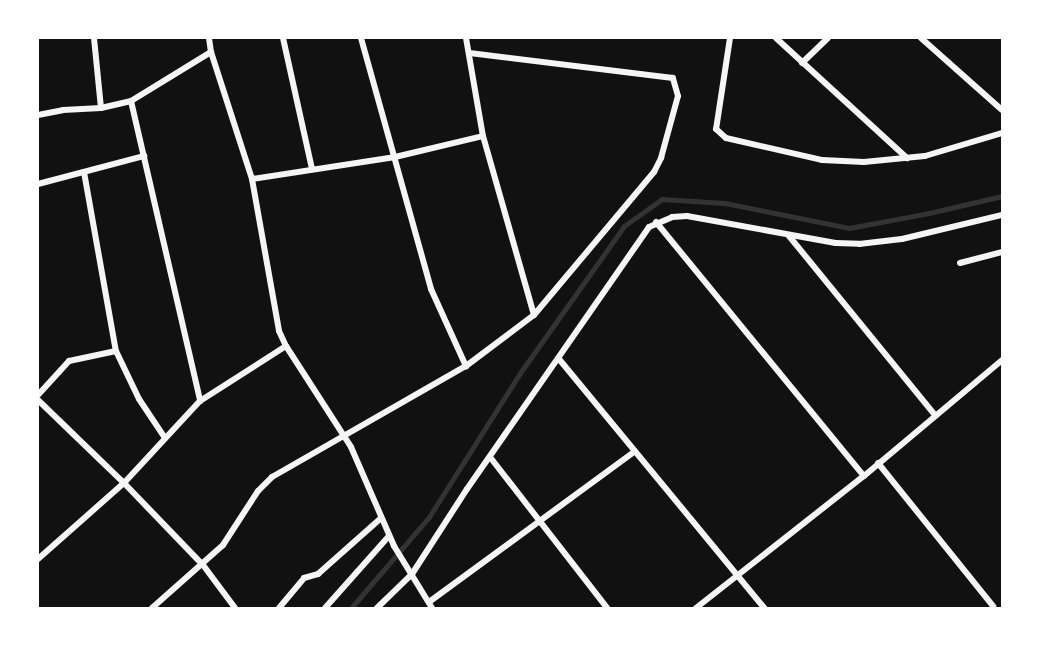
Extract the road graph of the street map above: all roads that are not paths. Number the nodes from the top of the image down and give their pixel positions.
1 (94, 38) edge
2 (209, 38) edge
3 (283, 38) edge
4 (361, 38) edge
5 (466, 38) edge
6 (730, 38) edge
7 (776, 38) edge
8 (828, 38) edge
9 (921, 38) edge
10 (211, 52) junction
11 (470, 53) junction
12 (802, 63) junction
13 (131, 101) junction
14 (101, 108) junction
15 (1002, 110) edge
16 (38, 115) edge
17 (1002, 133) edge
18 (483, 136) junction
19 (144, 156) junction
20 (395, 157) junction
21 (907, 158) junction
22 (312, 169) junction
23 (84, 172) junction
24 (252, 179) junction
25 (38, 184) edge
26 (1002, 215) edge
27 (656, 222) junction
28 (789, 236) junction
29 (1002, 252) edge
30 (960, 263) dead end
31 (534, 315) junction
32 (286, 346) junction
33 (116, 351) junction
34 (559, 359) junction
35 (1002, 360) edge
36 (466, 366) junction
37 (38, 395) edge
38 (38, 400) edge
39 (200, 400) junction
40 (936, 416) junction
41 (344, 437) junction
42 (165, 438) junction
43 (635, 451) junction
44 (490, 457) junction
45 (878, 463) junction
46 (864, 476) junction
47 (124, 483) junction
48 (381, 518) junction
49 (540, 522) junction
50 (389, 536) junction
51 (38, 559) edge
52 (203, 565) junction
53 (412, 574) junction
54 (738, 578) junction
55 (431, 605) edge
56 (993, 606) dead end
57 (152, 609) edge
58 (235, 609) edge
59 (279, 609) edge
60 (325, 609) edge
61 (377, 609) edge
62 (607, 609) edge
63 (696, 609) edge
64 (764, 609) edge

1 - 14 street
2 - 10 street
3 - 22 street
4 - 20 street
5 - 11 street
6 - 21 street
7 - 12 street
8 - 12 street
9 - 15 street
10 - 13 street
10 - 24 street
11 - 18 street
11 - 31 street
12 - 21 street
13 - 14 street
13 - 19 street
14 - 16 street
17 - 21 street
18 - 20 street
18 - 31 street
19 - 23 street
19 - 39 street
20 - 22 street
20 - 36 street
22 - 24 street
23 - 25 street
23 - 33 street
24 - 32 street
26 - 28 street
27 - 28 street
27 - 34 street
27 - 46 street
28 - 40 street
29 - 30 street
31 - 36 street
32 - 39 street
32 - 41 street
33 - 37 street
33 - 42 street
34 - 43 street
34 - 44 street
35 - 40 street
36 - 41 street
38 - 47 street
39 - 42 street
40 - 45 street
41 - 48 street
41 - 52 street
42 - 47 street
43 - 49 street
43 - 54 street
44 - 49 street
44 - 53 street
45 - 46 street
45 - 56 street
46 - 54 street
47 - 51 street
47 - 52 street
48 - 50 street
48 - 59 street
49 - 55 street
49 - 62 street
50 - 53 street
50 - 60 street
52 - 57 street
52 - 58 street
53 - 55 street
53 - 61 street
54 - 63 street
54 - 64 street

